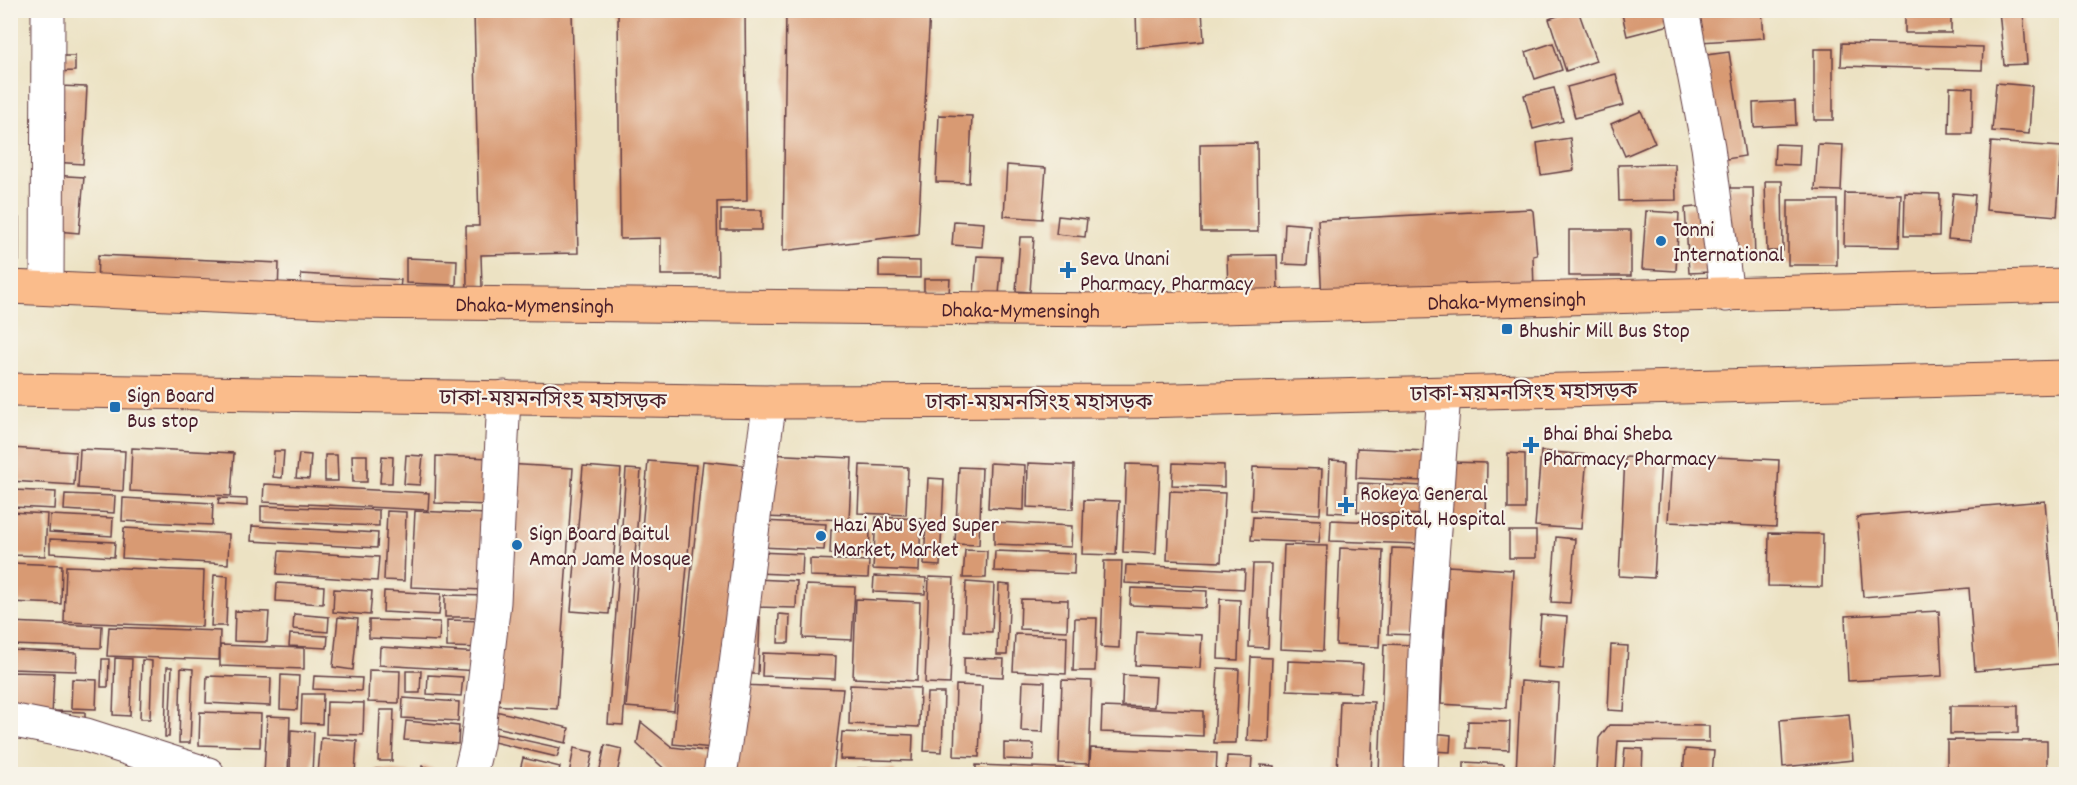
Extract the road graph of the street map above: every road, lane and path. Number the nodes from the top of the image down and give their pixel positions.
1 (48, 10) edge
2 (1682, 10) edge
3 (2067, 285) edge
4 (10, 287) edge
5 (47, 288) junction
6 (1727, 295) junction
7 (2067, 377) edge
8 (10, 390) edge
9 (1444, 393) junction
10 (504, 397) junction
11 (770, 402) junction
12 (10, 720) edge
13 (208, 774) edge
14 (470, 774) edge
15 (720, 774) edge
16 (1421, 774) edge

1 - 5 street
2 - 6 street
3 - 6 highway, Dhaka-Mymensingh
4 - 5 highway, Dhaka-Mymensingh
5 - 6 highway, Dhaka-Mymensingh
7 - 9 highway, ঢাকা-ময়মনসিংহ মহাসড়ক
8 - 10 highway, ঢাকা-ময়মনসিংহ মহাসড়ক
9 - 11 highway, ঢাকা-ময়মনসিংহ মহাসড়ক
9 - 16 street
10 - 11 highway, ঢাকা-ময়মনসিংহ মহাসড়ক
10 - 14 street
11 - 15 street
12 - 13 street

